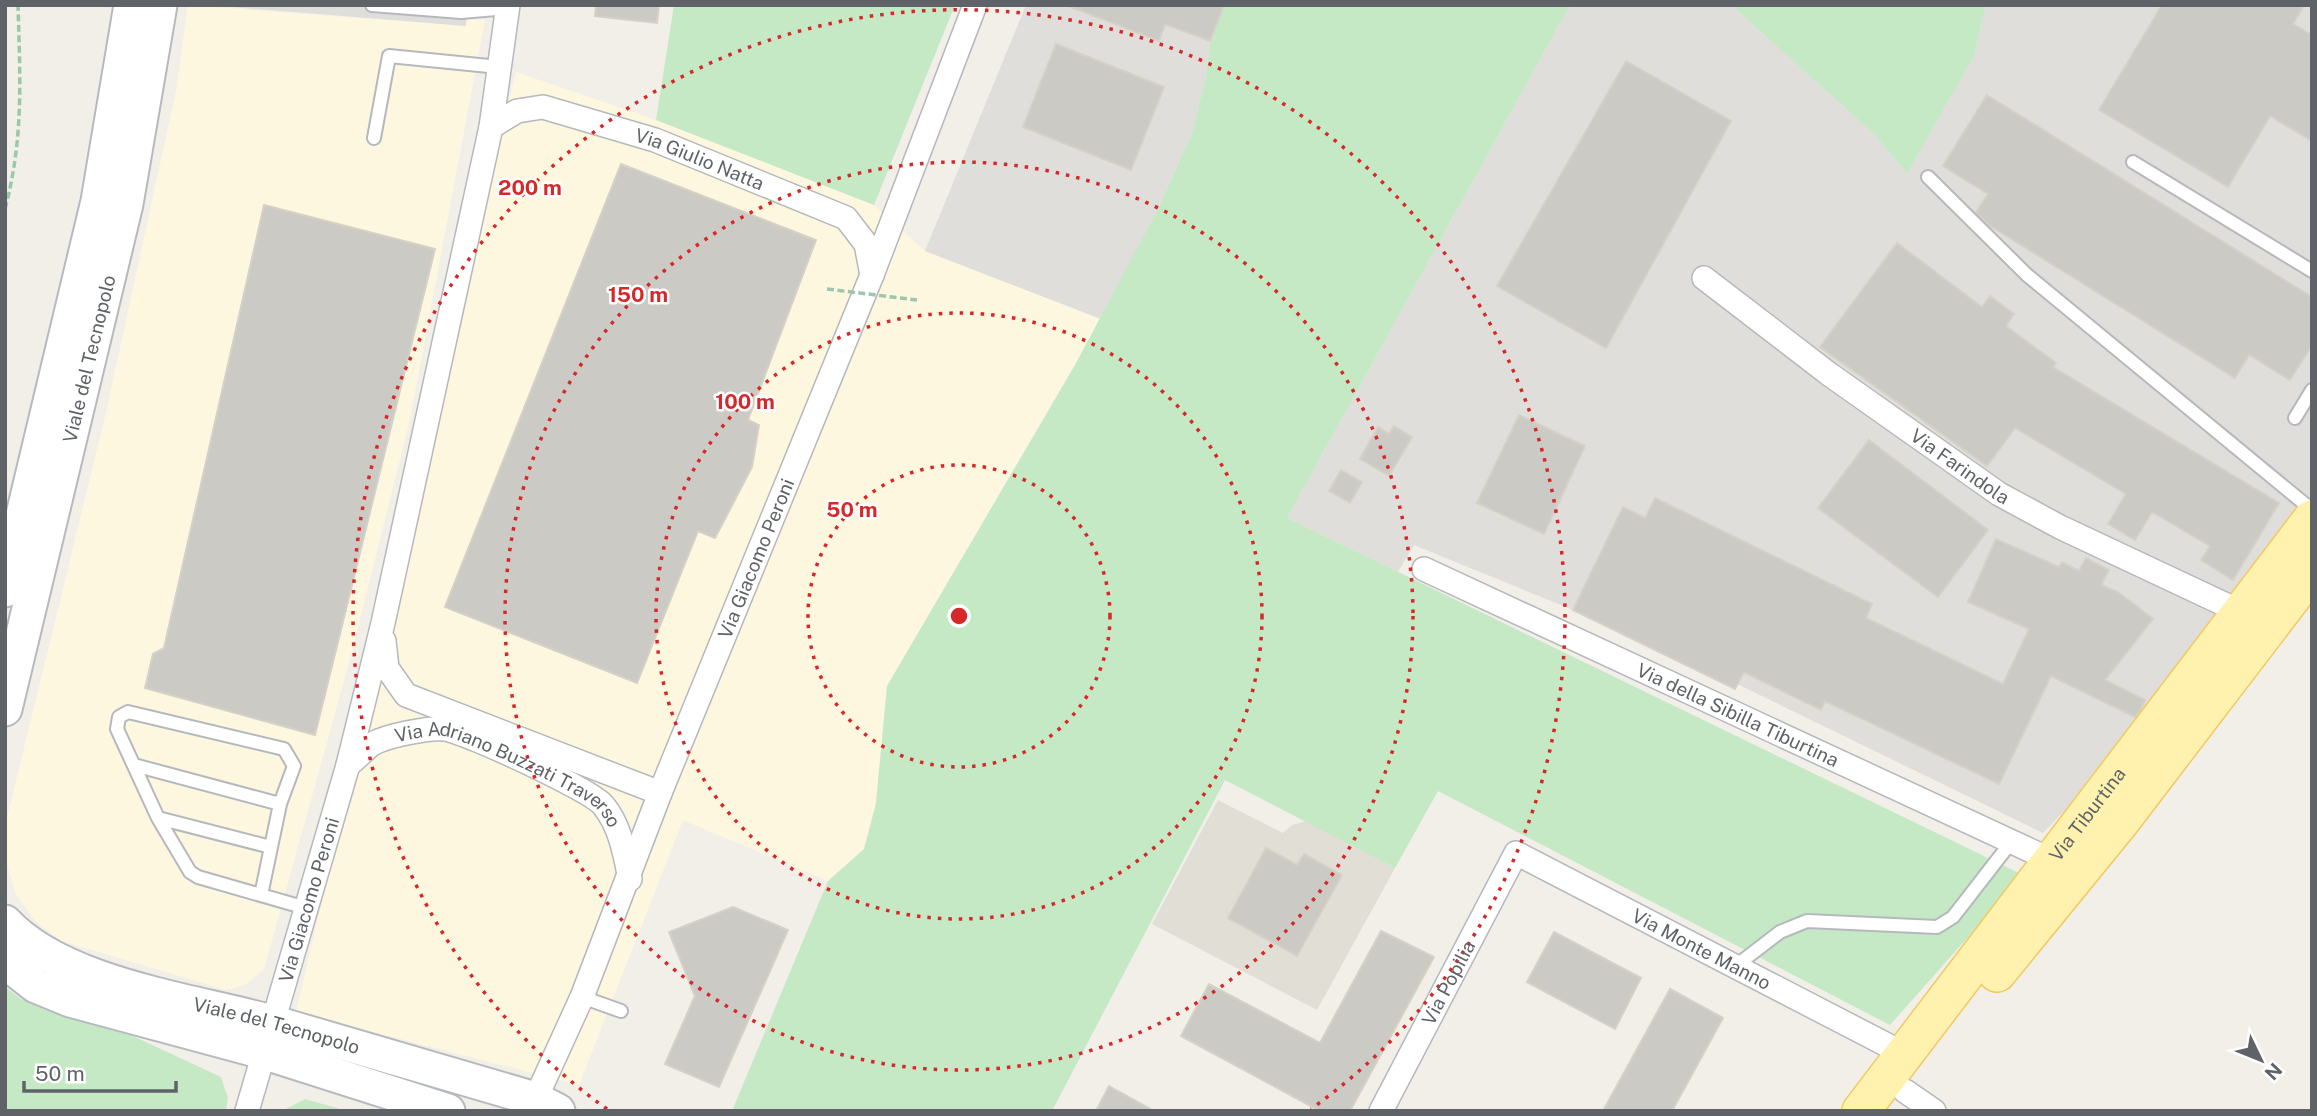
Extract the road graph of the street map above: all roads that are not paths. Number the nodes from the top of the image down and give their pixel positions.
1 (131, 5) edge
2 (160, 5) edge
3 (372, 5) edge
4 (975, 5) edge
5 (508, 7) edge
6 (499, 66) junction
7 (491, 127) junction
8 (374, 138) dead end
9 (2133, 162) dead end
10 (1928, 177) dead end
11 (2312, 271) edge
12 (872, 275) junction
13 (1704, 278) dead end
14 (2312, 390) edge
15 (2295, 418) dead end
16 (2312, 510) edge
17 (2312, 519) edge
18 (1424, 569) dead end
19 (2312, 571) edge
20 (5, 590) edge
21 (2243, 613) junction
22 (383, 623) junction
23 (5, 709) edge
24 (134, 765) junction
25 (348, 765) junction
26 (660, 793) junction
27 (281, 804) junction
28 (158, 818) junction
29 (2011, 841) junction
30 (271, 847) junction
31 (1516, 853) joint
32 (2053, 861) junction
33 (629, 880) junction
34 (261, 895) junction
35 (2023, 900) junction
36 (306, 908) junction
37 (5, 922) edge
38 (5, 962) edge
39 (1737, 965) junction
40 (582, 997) junction
41 (621, 1011) dead end
42 (267, 1037) junction
43 (1889, 1046) junction
44 (1910, 1104) edge
45 (541, 1107) edge
46 (247, 1111) edge
47 (448, 1111) edge
48 (1381, 1111) edge
49 (1838, 1111) edge
50 (1861, 1111) edge

1 - 20 main road, Viale del Tecnopolo
2 - 23 main road, Viale del Tecnopolo
3 - 5 lane
4 - 12 street, Via Giacomo Peroni
5 - 6 street, Via Giacomo Peroni
6 - 7 street, Via Giacomo Peroni
6 - 8 lane
7 - 12 street, Via Giulio Natta
7 - 22 street, Via Giacomo Peroni
9 - 11 lane
10 - 16 lane
12 - 26 street, Via Giacomo Peroni
13 - 21 street, Via Farindola
14 - 15 lane
17 - 21 main road, Via Tiburtina
18 - 29 street, Via della Sibilla Tiburtina
19 - 44 main road, Via Tiburtina
21 - 32 main road, Via Tiburtina
22 - 25 street, Via Giacomo Peroni
22 - 26 street
24 - 27 lane
24 - 27 lane
24 - 28 lane
25 - 33 street, Via Adriano Buzzati Traverso
25 - 36 street, Via Giacomo Peroni
26 - 33 street, Via Giacomo Peroni
27 - 30 lane
28 - 30 lane
28 - 34 lane
29 - 32 street, Via della Sibilla Tiburtina
29 - 39 lane
30 - 34 lane
31 - 39 street, Via Monte Manno
31 - 48 street, Via Popilia
32 - 35 main road, Via Tiburtina
33 - 40 street, Via Giacomo Peroni
34 - 36 lane
35 - 43 main road
35 - 50 main road, Via Tiburtina
36 - 42 street, Via Giacomo Peroni
37 - 42 main road, Viale del Tecnopolo
38 - 42 main road, Viale del Tecnopolo
39 - 43 street, Via Monte Manno
40 - 41 lane
40 - 45 street, Via Giacomo Peroni
42 - 45 main road, Viale del Tecnopolo
42 - 46 street, Via Giacomo Peroni
42 - 47 main road, Viale del Tecnopolo
43 - 49 main road

